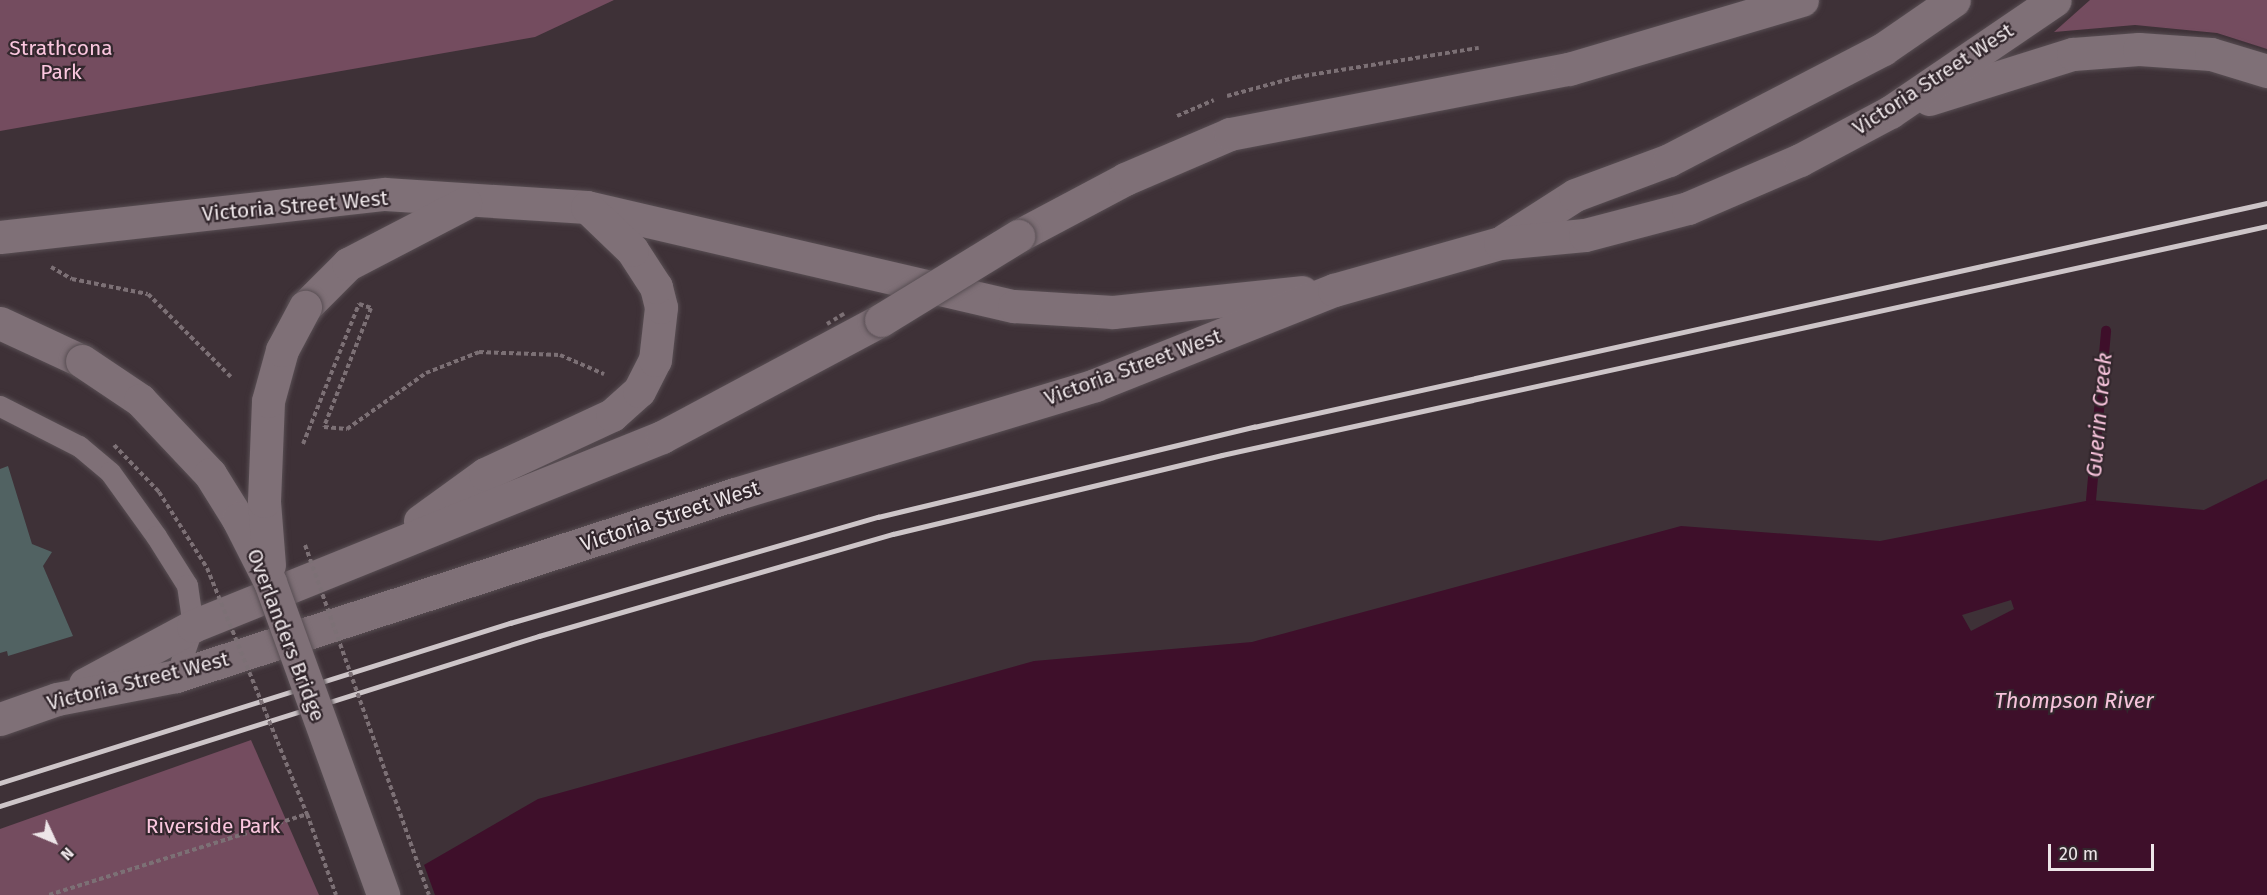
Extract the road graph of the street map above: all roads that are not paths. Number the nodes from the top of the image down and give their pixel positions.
1 (1802, 0) edge
2 (1954, 0) edge
3 (2055, 0) edge
4 (2267, 71) edge
5 (1890, 112) junction
6 (465, 203) junction
7 (587, 207) junction
8 (0, 237) edge
9 (1500, 243) junction
10 (1334, 290) junction
11 (0, 323) edge
12 (0, 406) edge
13 (378, 552) junction
14 (270, 582) junction
15 (193, 626) junction
16 (176, 676) junction
17 (57, 699) junction
18 (0, 719) edge
19 (383, 895) edge

1 - 13 main road, bridge
2 - 9 main road, Victoria Street West
3 - 5 main road, Victoria Street West
4 - 5 main road
5 - 9 main road, Victoria Street West
6 - 7 main road, Victoria Street West
6 - 8 main road, Victoria Street West
6 - 14 main road, bridge
7 - 10 main road, Victoria Street West
7 - 13 main road
9 - 10 main road, Victoria Street West
10 - 16 main road, Victoria Street West
11 - 14 main road, Overlanders Bridge, bridge
12 - 15 lane
13 - 15 main road
14 - 19 main road, Overlanders Bridge, bridge
15 - 16 lane
15 - 17 main road
16 - 17 main road, Victoria Street West
17 - 18 main road, Victoria Street West

